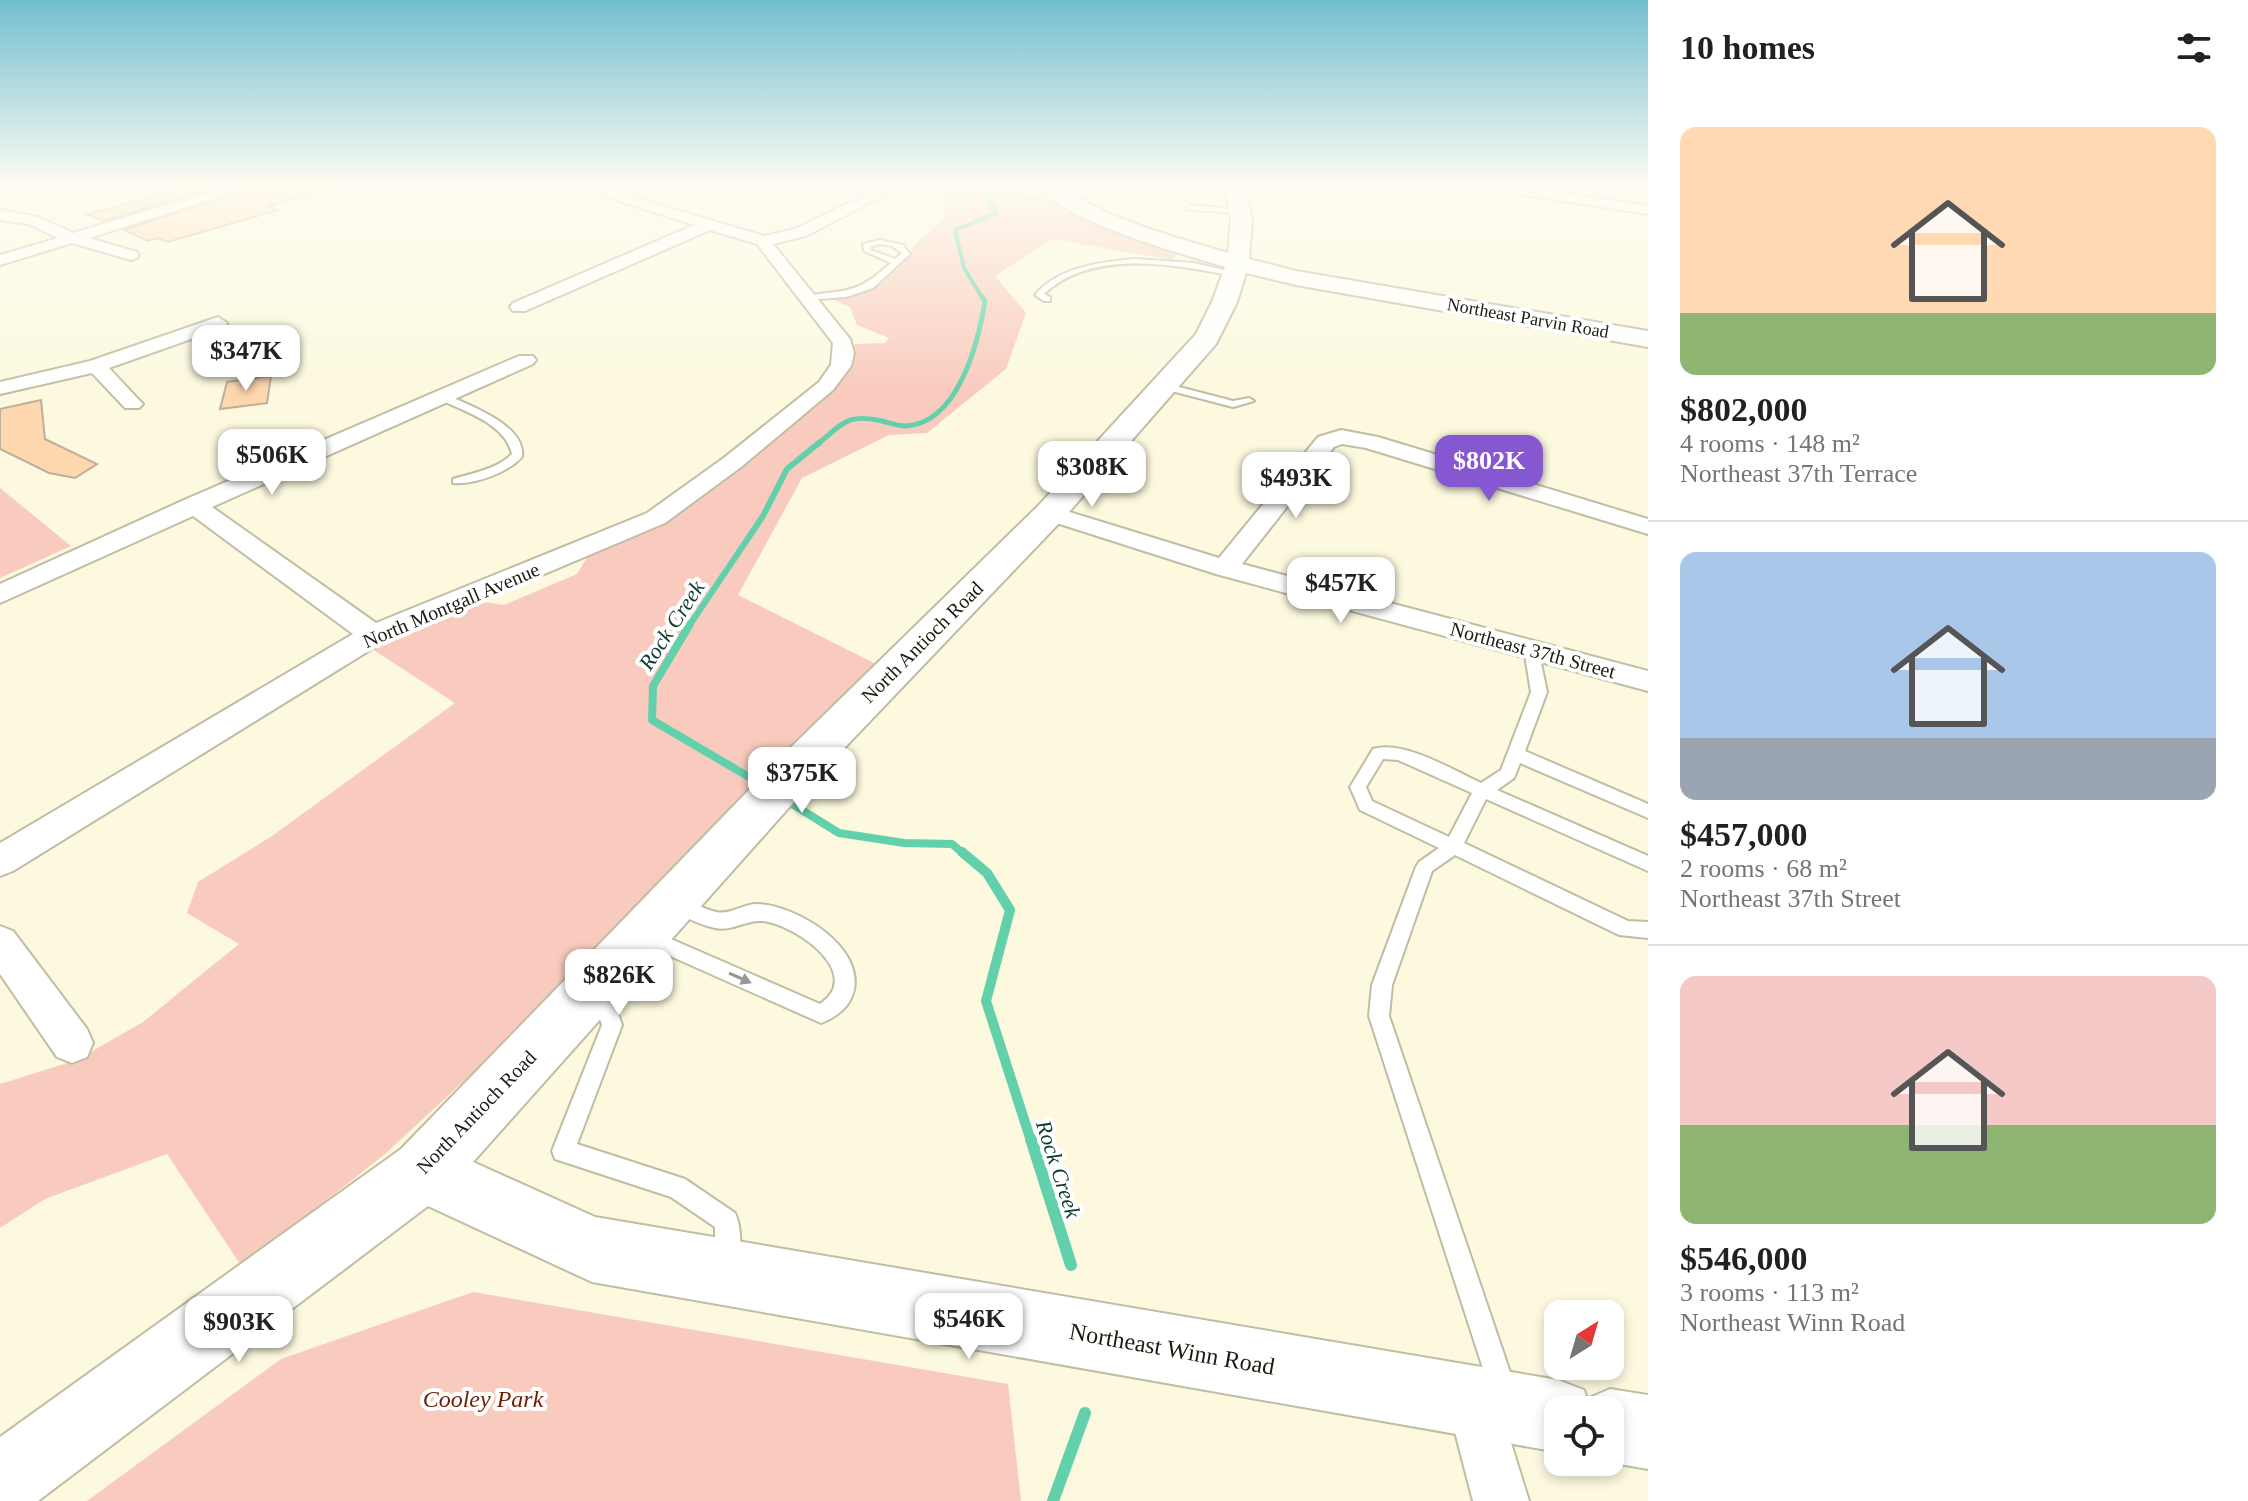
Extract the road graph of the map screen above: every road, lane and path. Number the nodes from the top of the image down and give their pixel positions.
1 (22, 253) edge
2 (124, 253) edge
3 (643, 253) edge
4 (773, 253) edge
5 (1194, 253) edge
6 (1235, 253) edge
7 (131, 255) dead end
8 (0, 260) edge
9 (895, 262) dead end
10 (1235, 268) junction
11 (808, 298) junction
12 (1047, 299) dead end
13 (519, 307) dead end
14 (218, 323) dead end
15 (1648, 339) edge
16 (526, 360) dead end
17 (96, 366) junction
18 (1164, 386) junction
19 (0, 388) edge
20 (443, 397) junction
21 (1249, 401) dead end
22 (132, 404) dead end
23 (457, 481) dead end
24 (193, 505) junction
25 (1050, 513) junction
26 (1648, 527) edge
27 (1225, 568) junction
28 (0, 594) edge
29 (373, 635) junction
30 (1531, 649) junction
31 (1648, 681) edge
32 (1515, 754) junction
33 (1482, 791) junction
34 (1648, 811) edge
35 (1453, 847) junction
36 (0, 861) edge
37 (1648, 864) edge
38 (658, 918) junction
39 (1648, 930) edge
40 (0, 943) edge
41 (598, 983) junction
42 (72, 1043) dead end
43 (423, 1171) junction
44 (726, 1273) junction
45 (1513, 1408) edge
46 (1624, 1428) edge
47 (1648, 1432) edge
48 (0, 1483) edge
49 (1501, 1501) edge

1 - 8 street
2 - 7 street
3 - 13 street
4 - 11 street
5 - 10 street, Northeast Parvin Road
6 - 10 street, North Antioch Road
9 - 11 lane
10 - 12 lane
10 - 15 street, Northeast Parvin Road
10 - 18 street, North Antioch Road
11 - 29 street, North Montgall Avenue
14 - 17 street
16 - 20 street
17 - 19 street
17 - 22 street
18 - 21 lane
18 - 25 street, North Antioch Road
20 - 23 lane
20 - 24 street
24 - 28 street
24 - 29 street
25 - 27 street, Northeast 37th Street
25 - 38 street, North Antioch Road
26 - 27 street
27 - 30 street, Northeast 37th Street
29 - 36 street, North Montgall Avenue
30 - 31 street, Northeast 37th Street
30 - 32 lane
32 - 33 lane
32 - 34 lane
33 - 35 lane
33 - 35 lane
33 - 37 lane
35 - 39 lane
35 - 45 lane
38 -> 38 lane
38 - 41 street, North Antioch Road
40 - 42 street
41 - 43 street, North Antioch Road
41 - 44 lane
43 - 44 street, Northeast Winn Road
43 - 48 street, North Antioch Road
44 - 45 street, Northeast Winn Road
45 - 49 street
46 - 47 street

